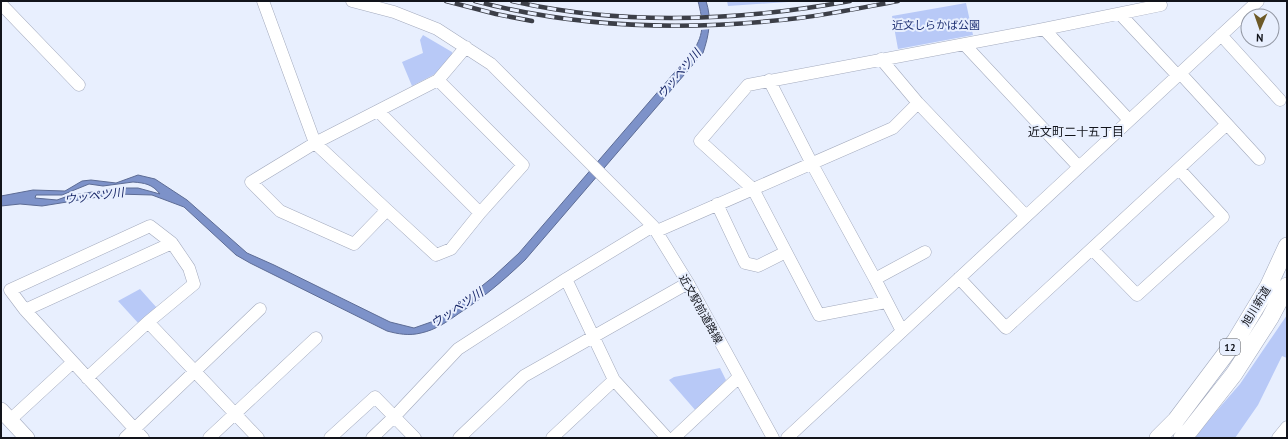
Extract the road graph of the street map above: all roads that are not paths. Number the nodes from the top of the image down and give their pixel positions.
1 (262, 1) edge
2 (352, 1) edge
3 (1258, 1) edge
4 (1, 4) edge
5 (1161, 5) dead end
6 (1120, 14) junction
7 (1044, 29) junction
8 (1221, 35) junction
9 (964, 44) junction
10 (466, 47) junction
11 (881, 59) junction
12 (1179, 75) junction
13 (438, 80) junction
14 (770, 80) junction
15 (79, 85) dead end
16 (1280, 100) dead end
17 (918, 103) junction
18 (378, 111) junction
19 (1129, 120) junction
20 (1227, 124) junction
21 (315, 143) junction
22 (1259, 159) dead end
23 (812, 164) junction
24 (1079, 167) junction
25 (1179, 169) junction
26 (753, 189) junction
27 (717, 204) junction
28 (387, 210) junction
29 (480, 213) junction
30 (1026, 216) junction
31 (655, 229) junction
32 (172, 243) junction
33 (1287, 246) edge
34 (1092, 249) junction
35 (786, 252) junction
36 (925, 252) dead end
37 (875, 278) junction
38 (960, 278) junction
39 (566, 279) junction
40 (688, 283) junction
41 (1287, 286) edge
42 (886, 302) junction
43 (260, 309) dead end
44 (25, 310) junction
45 (148, 322) junction
46 (902, 331) junction
47 (593, 336) junction
48 (316, 338) dead end
49 (73, 362) junction
50 (195, 371) junction
51 (739, 377) junction
52 (87, 378) junction
53 (614, 380) junction
54 (236, 414) junction
55 (6, 415) edge
56 (394, 416) junction
57 (1287, 427) edge
58 (134, 429) junction
59 (27, 438) edge
60 (125, 438) edge
61 (143, 438) edge
62 (209, 438) edge
63 (258, 438) edge
64 (330, 438) edge
65 (372, 438) edge
66 (415, 438) edge
67 (459, 438) edge
68 (552, 438) edge
69 (667, 438) edge
70 (674, 438) edge
71 (773, 438) edge
72 (787, 438) edge
73 (1158, 438) edge
74 (1182, 438) edge
75 (1278, 438) edge

1 - 21 street
2 - 10 street
3 - 8 street
4 - 15 street
5 - 6 street
6 - 7 street
6 - 12 street
7 - 9 street
7 - 19 street
8 - 12 street
8 - 16 street
9 - 11 street
9 - 24 street
10 - 13 street
10 - 31 street, 近文駅前道路線
11 - 14 street
11 - 17 street
12 - 19 street
12 - 20 street
13 - 18 street
13 - 29 street
14 - 23 street
14 - 26 street
17 - 23 street
17 - 30 street
18 - 21 street
18 - 29 street
19 - 24 street
20 - 22 street
20 - 25 street
21 - 28 street
21 - 28 street
23 - 26 street
23 - 37 street
24 - 30 street
25 - 34 street
25 - 34 street
26 - 27 street
26 - 35 street
27 - 31 street
27 - 35 street
28 - 29 street
30 - 38 street
31 - 39 street
31 - 40 street, 近文駅前道路線
32 - 44 street
32 - 44 street
32 - 45 street
33 - 73 highway, 旭川新道 / 12
34 - 38 street
35 - 42 street
36 - 37 street
37 - 42 street
38 - 46 street
39 - 47 street
39 - 56 street
40 - 47 street
40 - 51 street, 近文駅前道路線
41 - 74 highway, 旭川新道 / 12
42 - 46 street
43 - 50 street
44 - 49 street
45 - 50 street
45 - 52 street
46 - 72 street
47 - 53 street
47 - 67 street
48 - 54 street
49 - 52 street
49 - 55 street
50 - 54 street
50 - 58 street
51 - 70 street
51 - 71 street, 近文駅前道路線
52 - 58 street
53 - 68 street
53 - 69 street
54 - 62 street
54 - 63 street
55 - 59 main road
56 - 64 street
56 - 65 street
56 - 66 street
57 - 75 street
58 - 60 street
58 - 61 street

